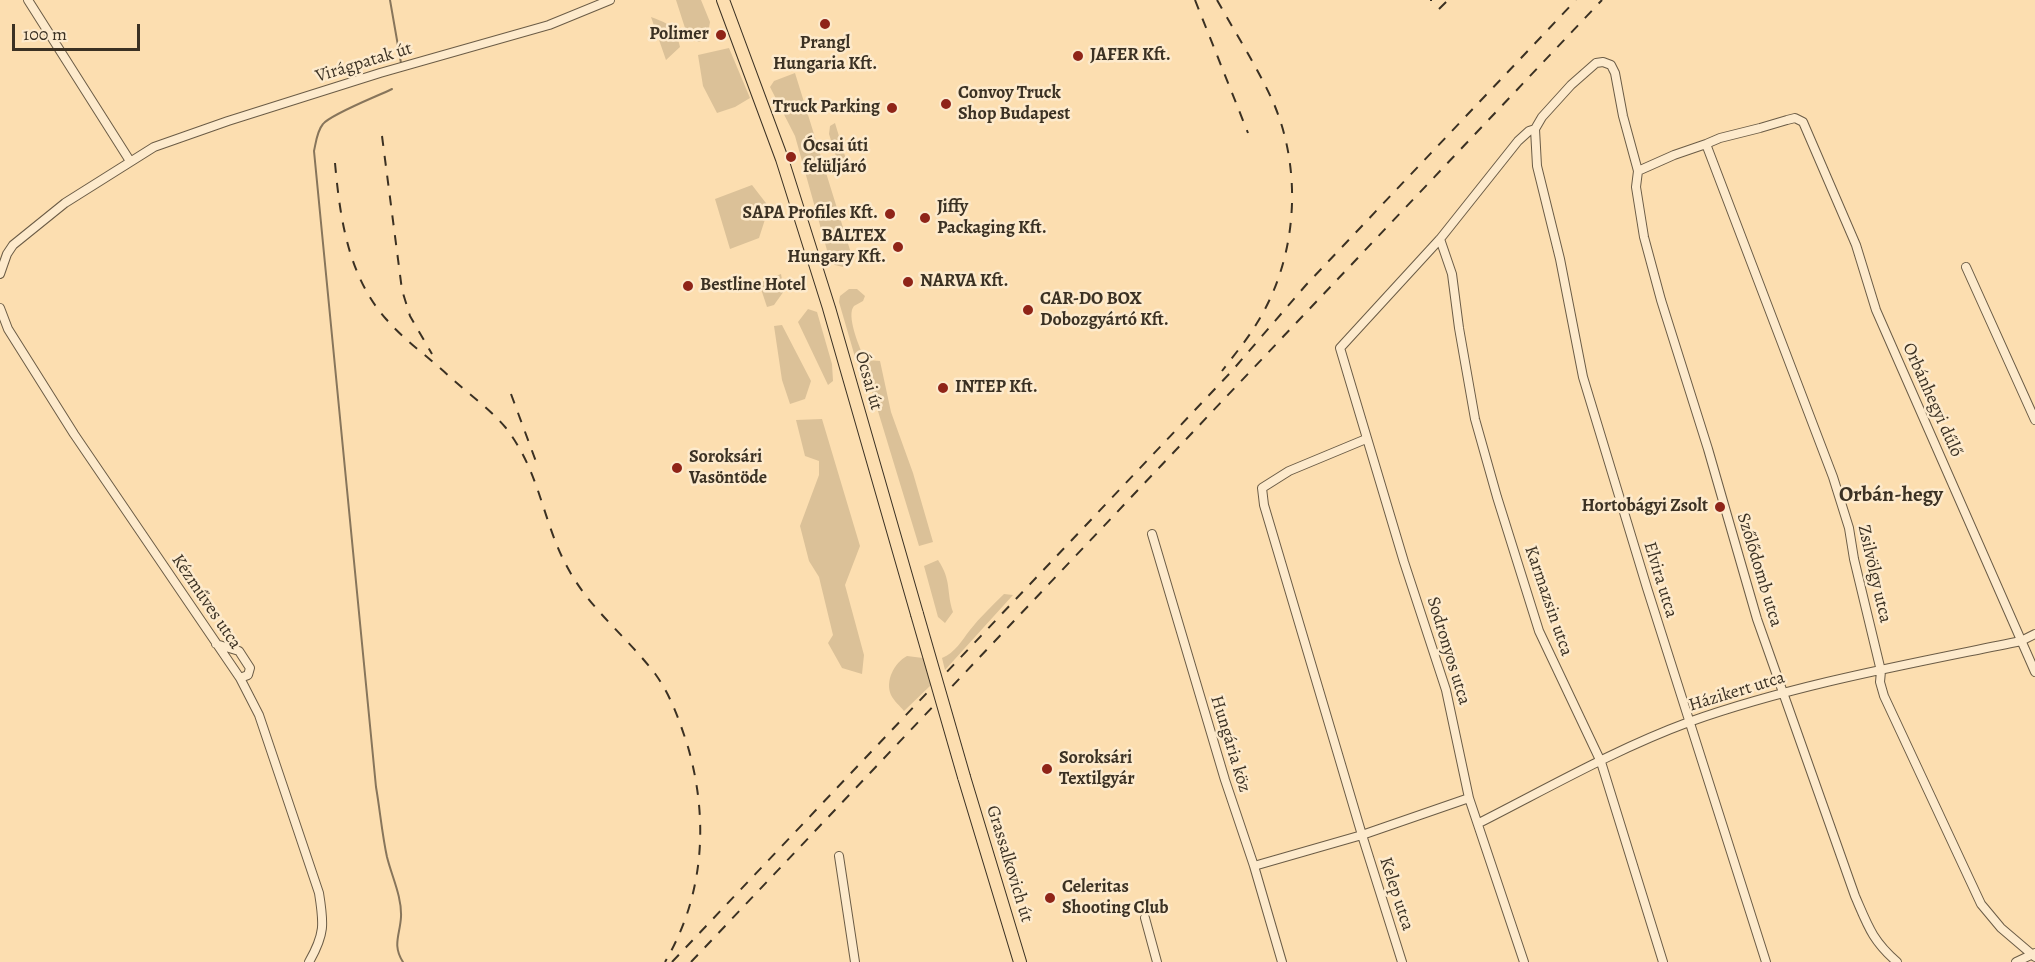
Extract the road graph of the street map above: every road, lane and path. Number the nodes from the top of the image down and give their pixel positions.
1 (28, 0) edge
2 (610, 0) edge
3 (723, 0) edge
4 (1535, 129) junction
5 (1706, 144) junction
6 (130, 161) junction
7 (1638, 171) junction
8 (1440, 239) junction
9 (1966, 267) dead end
10 (0, 274) edge
11 (0, 308) edge
12 (2035, 420) edge
13 (1366, 439) junction
14 (1152, 534) dead end
15 (2035, 634) edge
16 (2021, 641) junction
17 (216, 644) junction
18 (1881, 671) junction
19 (2035, 672) edge
20 (240, 678) junction
21 (1783, 693) junction
22 (1689, 722) junction
23 (1601, 762) junction
24 (964, 777) joint
25 (1469, 798) junction
26 (1479, 823) junction
27 (1362, 835) junction
28 (839, 856) dead end
29 (1254, 866) junction
30 (1145, 918) dead end
31 (2034, 955) edge
32 (309, 962) edge
33 (855, 962) edge
34 (1020, 962) edge
35 (1157, 962) edge
36 (1282, 962) edge
37 (1402, 962) edge
38 (1524, 962) edge
39 (1663, 962) edge
40 (1766, 962) edge
41 (1897, 962) edge
42 (2016, 962) edge

1 - 6 street
2 - 6 street, Virágpatak út
3 - 24 main road, Ócsai út, bridge
4 - 7 street, Szőlődomb utca
4 - 8 street
4 - 22 street, Elvira utca
5 - 7 street
5 - 16 street, Orbánhegyi dűlő
5 - 18 street, Zsilvölgy utca
6 - 10 street, Virágpatak út
7 - 21 street, Szőlődomb utca
8 - 13 street, Sodronyos utca
8 - 23 street, Karmazsin utca
9 - 12 street
11 - 17 street, Kézműves utca
13 - 25 street, Sodronyos utca
13 - 27 street, Kelep utca
14 - 29 street, Hungária köz
15 - 16 street, Házikert utca
16 - 18 street, Házikert utca
16 - 19 street, Orbánhegyi dűlő
17 - 20 street, Kézműves utca
17 - 20 street
18 - 21 street, Házikert utca
18 - 31 street, Zsilvölgy utca
20 - 32 street, Kézműves utca
21 - 22 street, Házikert utca
21 - 41 street, Szőlődomb utca
22 - 23 street, Házikert utca
22 - 40 street, Elvira utca
23 - 26 street, Házikert utca
23 - 39 street, Karmazsin utca
24 - 34 main road, Grassalkovich út
25 - 26 street, Sodronyos utca
25 - 27 street
26 - 38 street, Sodronyos utca
27 - 29 street
27 - 37 street, Kelep utca
28 - 33 street
29 - 36 street, Hungária köz
30 - 35 street
31 - 42 street

